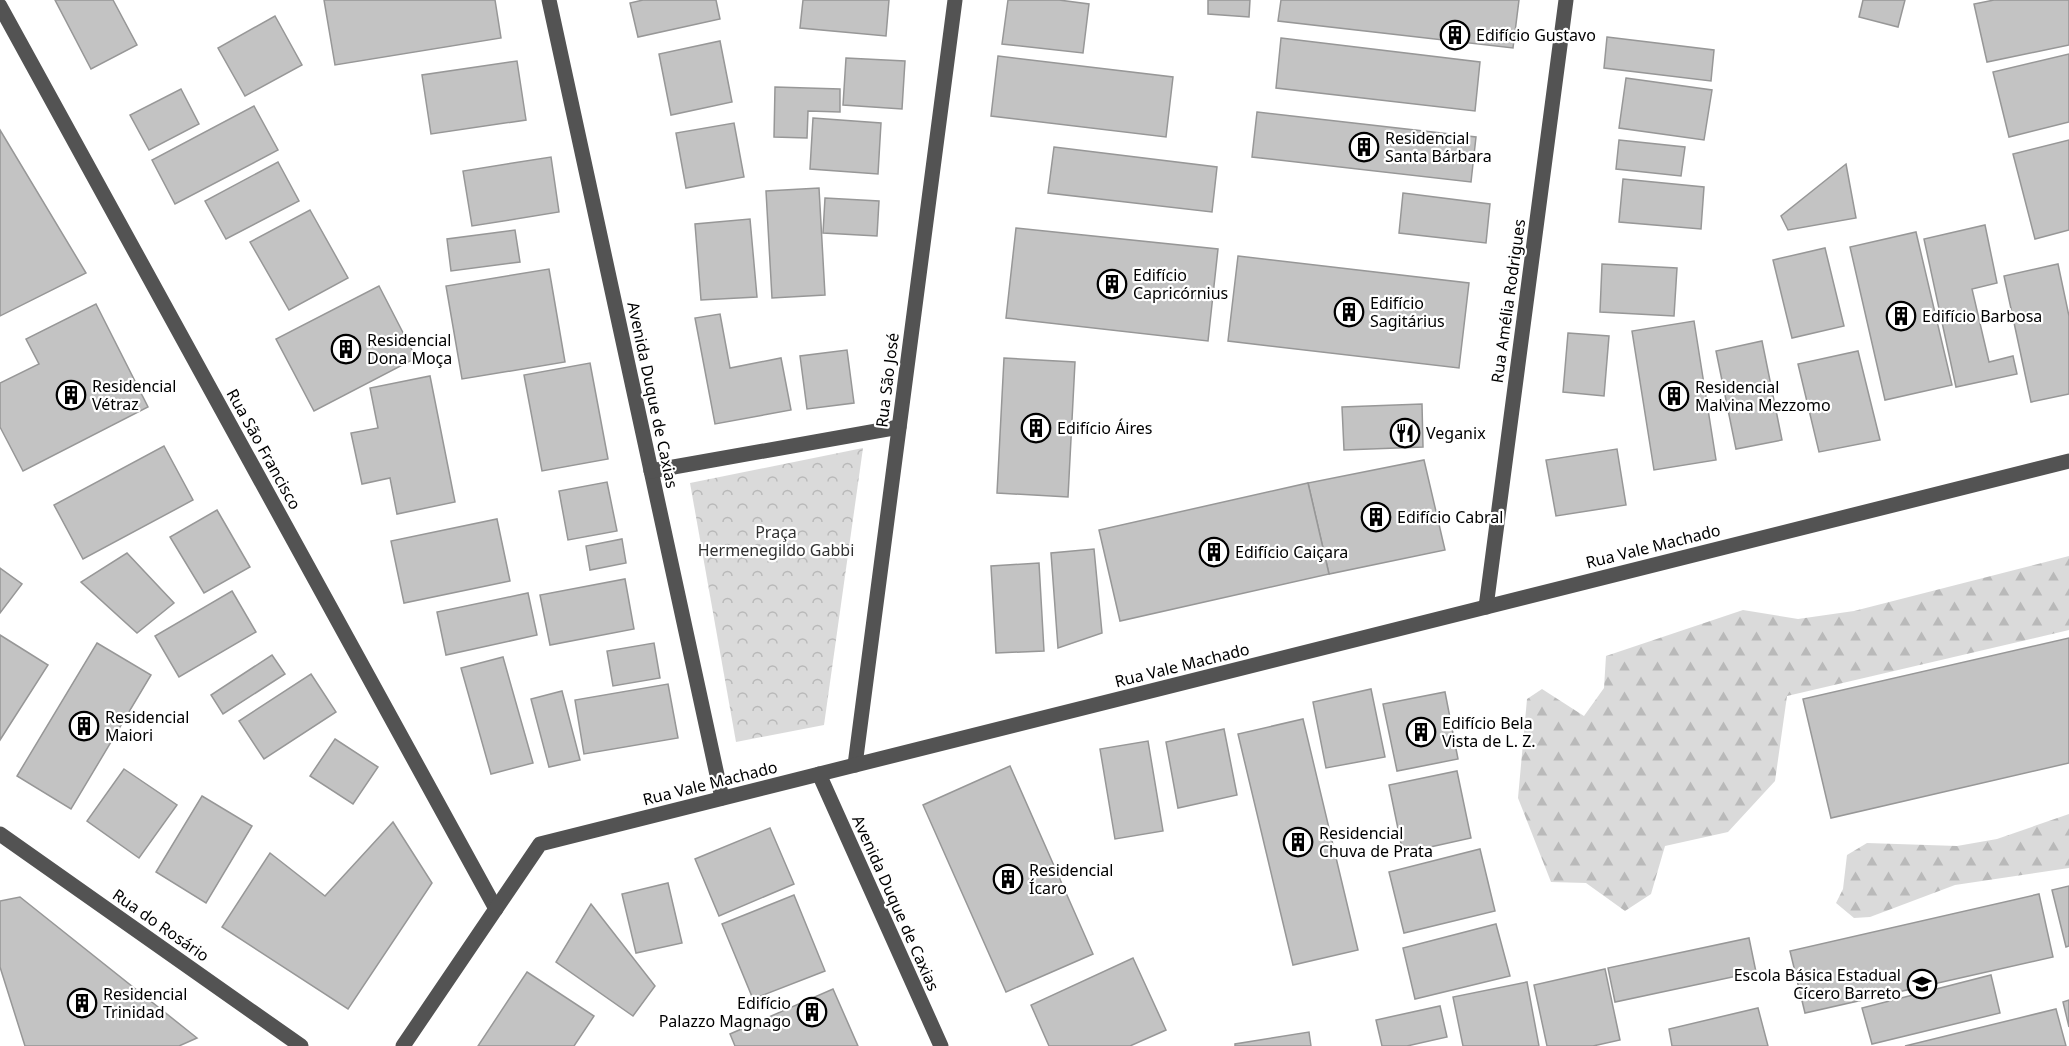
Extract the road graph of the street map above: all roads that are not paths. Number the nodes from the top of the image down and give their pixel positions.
1 (549, 0) edge
2 (955, 0) edge
3 (1566, 0) edge
4 (0, 6) edge
5 (899, 427) junction
6 (2069, 461) edge
7 (651, 471) junction
8 (1486, 607) junction
9 (855, 765) junction
10 (819, 774) junction
11 (722, 798) junction
12 (0, 834) edge
13 (496, 909) junction
14 (301, 1046) edge
15 (403, 1046) edge
16 (941, 1046) edge

1 - 7 street, Avenida Duque de Caxias
2 - 5 street, Rua São José
3 - 8 street, Rua Amélia Rodrigues
4 - 13 street, Rua São Francisco
5 - 7 street
5 - 9 street, Rua São José
6 - 8 street, Rua Vale Machado
7 - 11 street, Avenida Duque de Caxias
8 - 9 street, Rua Vale Machado
9 - 10 street, Rua Vale Machado
10 - 11 street, Rua Vale Machado
10 - 16 street, Avenida Duque de Caxias
11 - 13 street, Rua Vale Machado
12 - 14 street, Rua do Rosário
13 - 15 street, Rua Vale Machado

